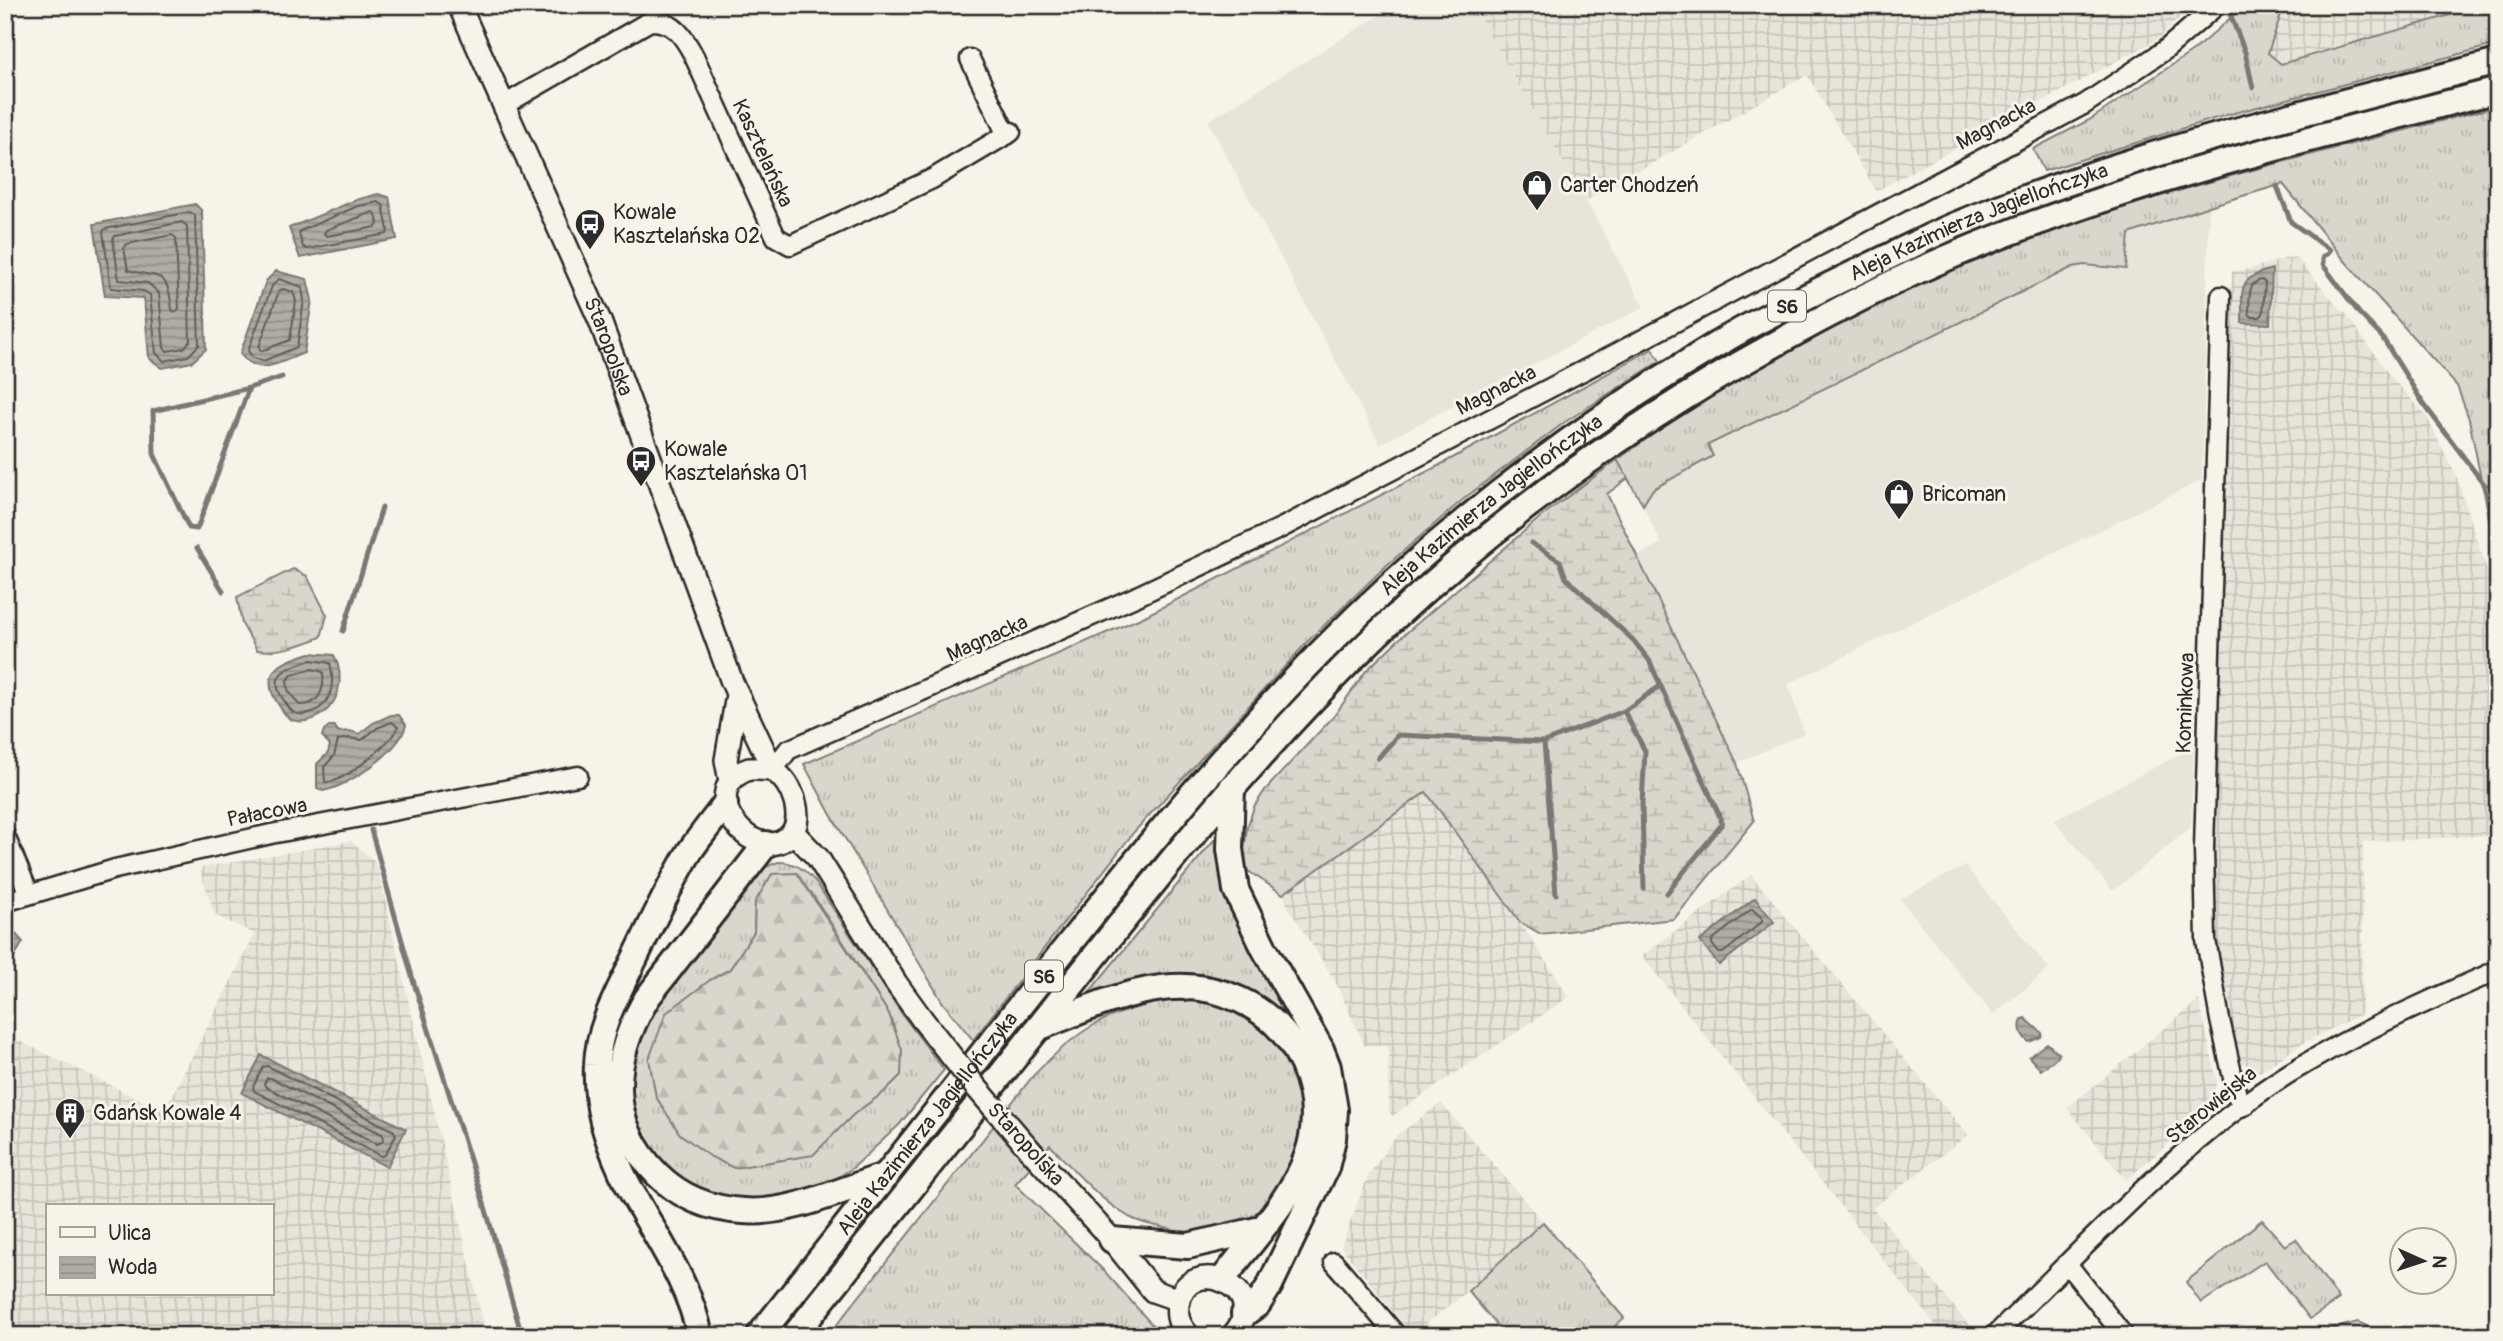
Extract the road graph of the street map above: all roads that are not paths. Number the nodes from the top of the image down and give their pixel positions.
1 (459, 5) edge
2 (2217, 5) edge
3 (970, 60) dead end
4 (2498, 62) edge
5 (2498, 90) edge
6 (504, 105) junction
7 (2221, 296) dead end
8 (737, 695) junction
9 (773, 771) junction
10 (578, 776) dead end
11 (1232, 787) junction
12 (727, 792) junction
13 (793, 832) junction
14 (5, 836) edge
15 (766, 844) junction
16 (29, 894) junction
17 (5, 902) edge
18 (2498, 970) edge
19 (1039, 1027) junction
20 (2244, 1106) junction
21 (887, 1175) junction
22 (1261, 1229) junction
23 (1112, 1240) junction
24 (1334, 1262) dead end
25 (2068, 1265) junction
26 (1223, 1279) junction
27 (1179, 1300) junction
28 (1238, 1325) edge
29 (700, 1336) edge
30 (759, 1336) edge
31 (794, 1336) edge
32 (1189, 1336) edge
33 (1397, 1336) edge
34 (1994, 1336) edge
35 (2124, 1336) edge

1 - 6 main road, Staropolska
2 - 9 street, Magnacka
3 - 6 street, Kasztelańska
4 - 21 highway, Aleja Kazimierza Jagiellończyka / S6
5 - 11 highway, Aleja Kazimierza Jagiellończyka / S6
6 - 8 main road, Staropolska
7 - 20 street, Kominkowa
8 - 9 main road, Staropolska
8 - 12 main road, Staropolska
9 - 12 main road
9 - 13 main road
10 - 16 street, Pałacowa
11 - 19 highway, Aleja Kazimierza Jagiellończyka / S6
11 - 28 highway
12 - 15 main road
12 - 29 highway
13 - 15 main road
13 - 23 main road, Staropolska, bridge
14 - 16 street
15 - 21 highway
16 - 17 street, Pałacowa
18 - 20 street, Starowiejska
19 - 22 highway
19 - 31 highway, Aleja Kazimierza Jagiellończyka / S6
20 - 25 street, Starowiejska
21 - 30 highway, Aleja Kazimierza Jagiellończyka / S6
22 - 23 highway
22 - 26 highway
23 - 27 main road, Staropolska
24 - 33 street
25 - 34 street, Starowiejska
25 - 35 street
26 - 27 main road
26 - 28 main road
27 - 32 main road

